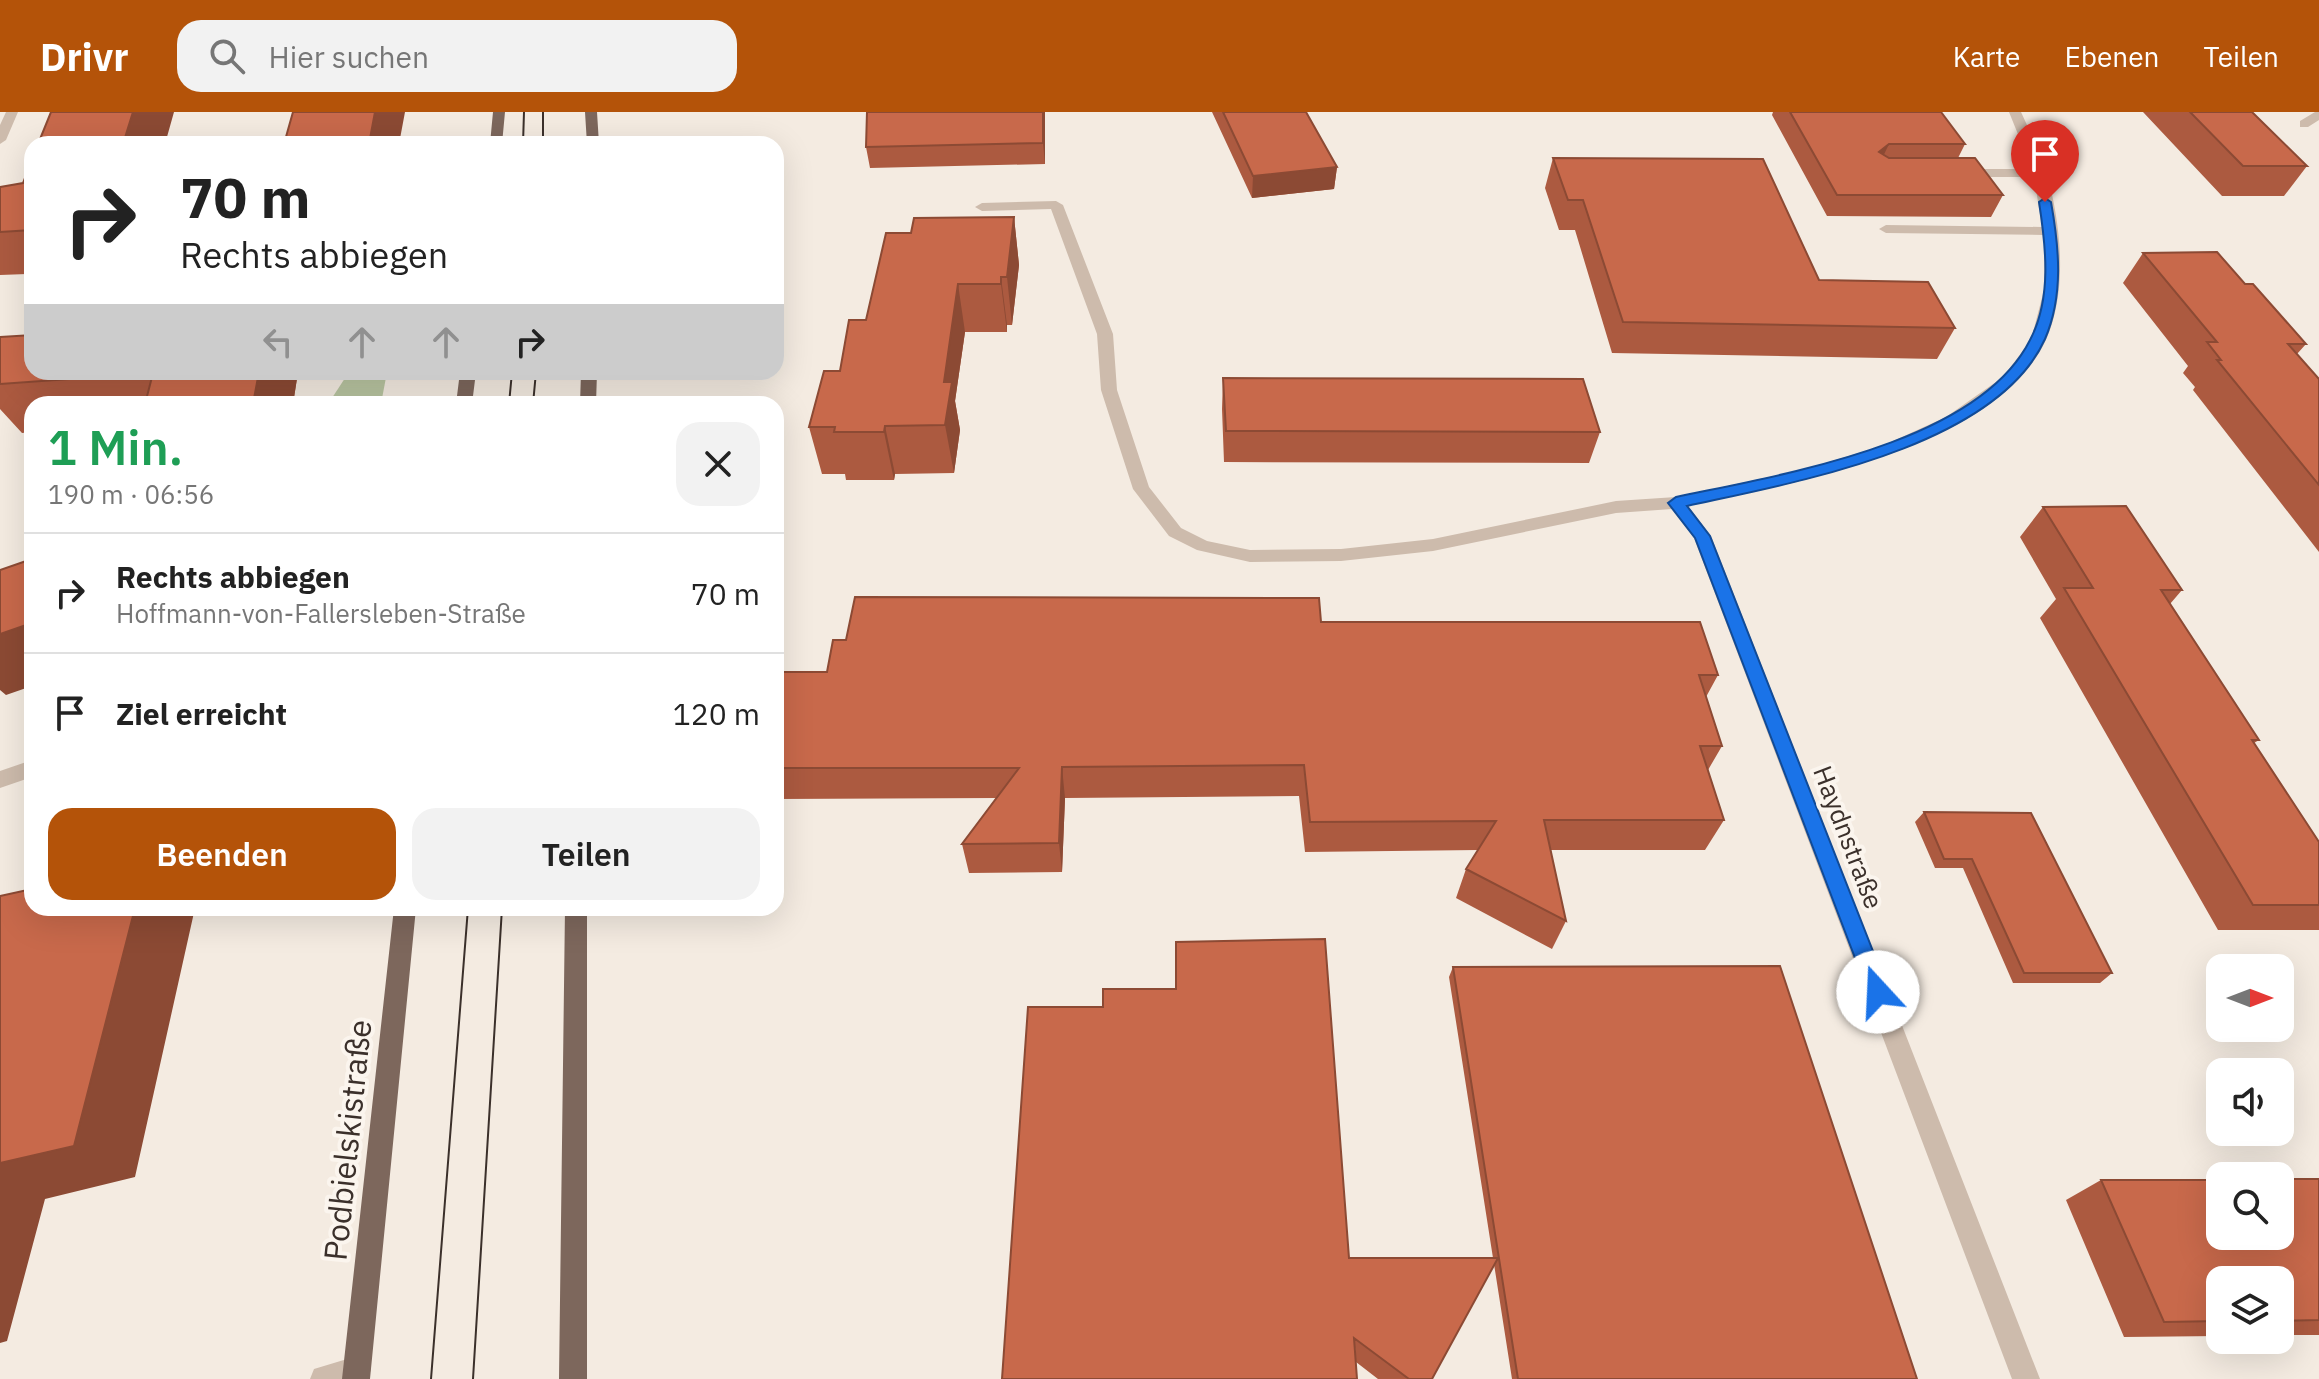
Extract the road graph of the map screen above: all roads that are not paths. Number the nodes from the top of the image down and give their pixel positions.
1 (12, 112) edge
2 (499, 112) edge
3 (591, 112) edge
4 (2015, 112) edge
5 (2319, 115) edge
6 (2304, 124) dead end
7 (497, 136) edge
8 (592, 136) edge
9 (0, 140) edge
10 (1938, 172) edge
11 (2040, 173) junction
12 (982, 207) dead end
13 (1886, 229) dead end
14 (2051, 231) junction
15 (1676, 503) junction
16 (24, 771) edge
17 (0, 780) edge
18 (404, 916) edge
19 (576, 916) edge
20 (356, 1374) edge
21 (324, 1379) edge
22 (573, 1379) edge
23 (2026, 1379) edge

1 - 9 street
2 - 7 main road
3 - 8 main road
4 - 11 street
5 - 6 street
10 - 11 street
11 - 14 street
12 - 15 street
13 - 14 street
14 - 15 street
15 - 23 street, Haydnstraße
16 - 17 street
18 - 20 main road, Podbielskistraße
19 - 22 main road
20 - 21 street

